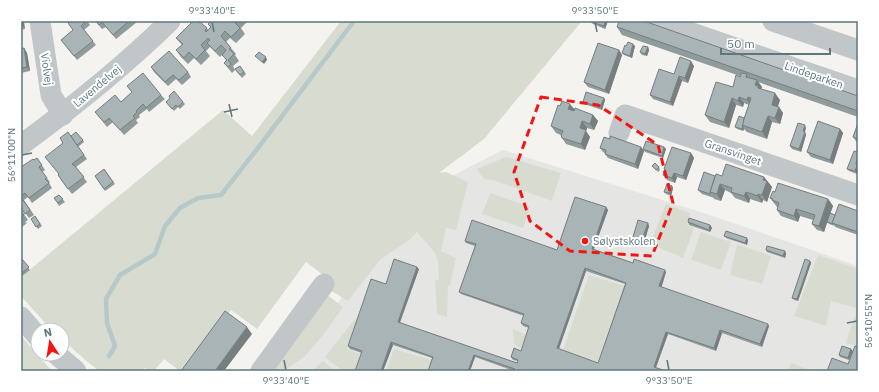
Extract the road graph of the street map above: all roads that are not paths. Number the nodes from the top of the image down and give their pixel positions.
1 (40, 21) edge
2 (170, 21) edge
3 (657, 21) edge
4 (772, 21) edge
5 (858, 50) edge
6 (858, 90) edge
7 (63, 115) junction
8 (619, 133) dead end
9 (21, 145) edge
10 (858, 195) edge
11 (324, 284) dead end
12 (21, 317) edge
13 (30, 328) edge
14 (65, 362) edge
15 (76, 371) edge
16 (261, 371) edge

1 - 7 street, Violvej
2 - 7 street, Lavendelvej
3 - 6 street, Lindeparken
4 - 5 street
7 - 9 street, Lavendelvej
8 - 10 street, Gransvinget
11 - 16 street
12 - 13 street
14 - 15 street

